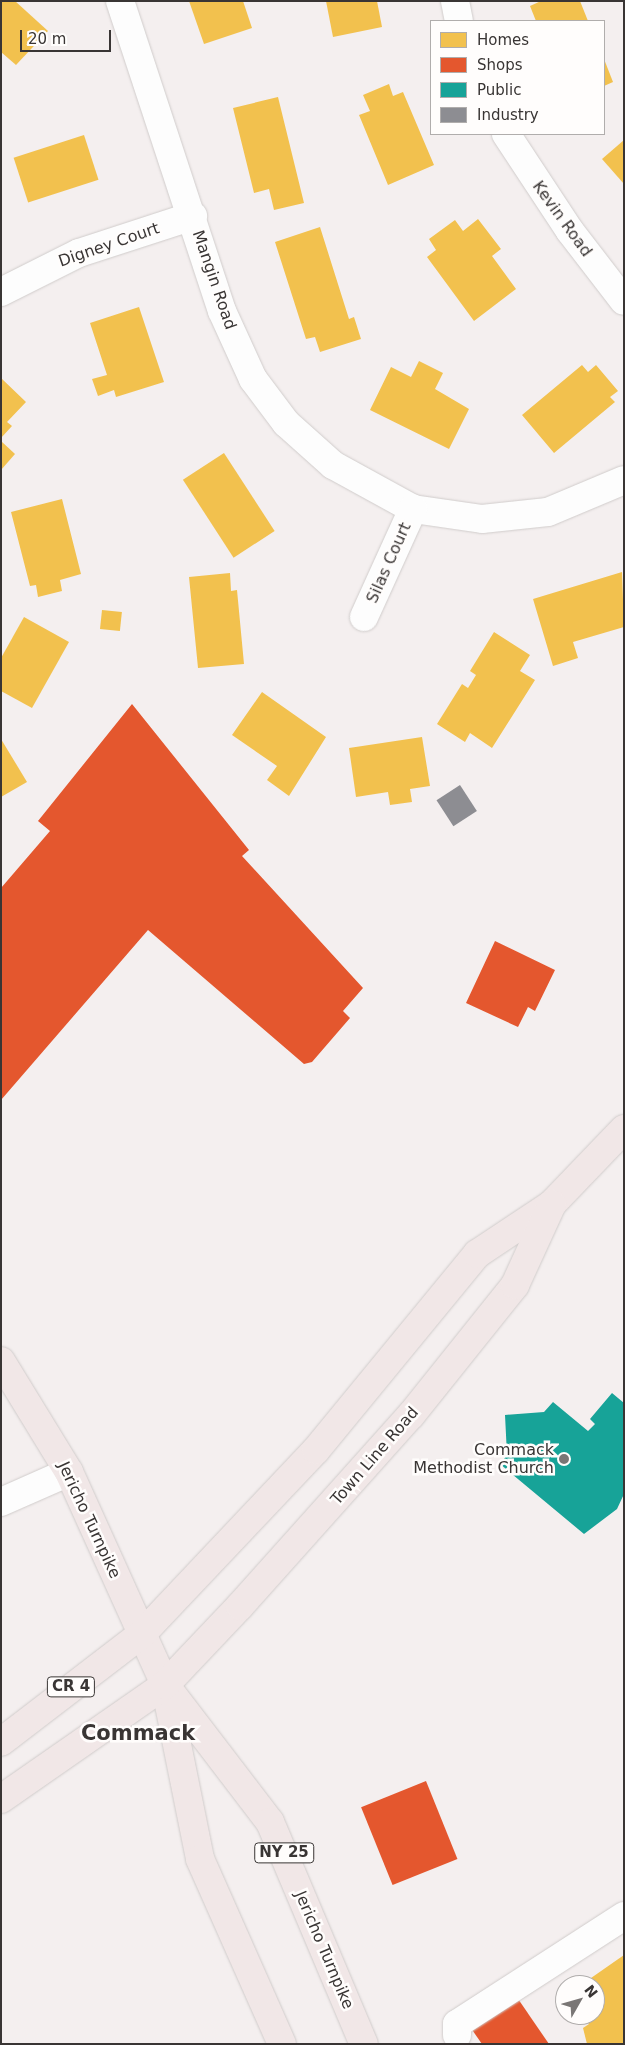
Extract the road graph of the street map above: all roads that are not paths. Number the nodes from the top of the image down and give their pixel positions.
1 (120, 1) edge
2 (455, 1) edge
3 (459, 20) edge
4 (507, 135) edge
5 (193, 216) junction
6 (1, 292) edge
7 (624, 300) edge
8 (624, 480) edge
9 (414, 509) junction
10 (364, 618) dead end
11 (624, 1129) edge
12 (552, 1204) junction
13 (1, 1362) edge
14 (69, 1472) junction
15 (1, 1502) edge
16 (142, 1634) junction
17 (165, 1685) junction
18 (1, 1742) edge
19 (1, 1799) edge
20 (624, 1916) edge
21 (454, 2041) edge
22 (282, 2044) edge
23 (364, 2044) edge

1 - 5 street, Mangin Road
2 - 3 street
4 - 7 street, Kevin Road
5 - 6 street, Digney Court
5 - 9 street, Mangin Road
8 - 9 street, Mangin Road
9 - 10 street, Silas Court
11 - 12 main road, Town Line Road / CR 4
12 - 16 main road, Town Line Road / CR 4
12 - 17 main road, Town Line Road / CR 4
13 - 14 main road, Jericho Turnpike / NY 25
14 - 15 street
14 - 16 main road, Jericho Turnpike / NY 25
16 - 17 main road, Jericho Turnpike / NY 25
16 - 18 main road, CR 4
17 - 19 main road, CR 4
17 - 22 main road, Jericho Turnpike / NY 25
17 - 23 main road, Jericho Turnpike / NY 25
20 - 21 street

